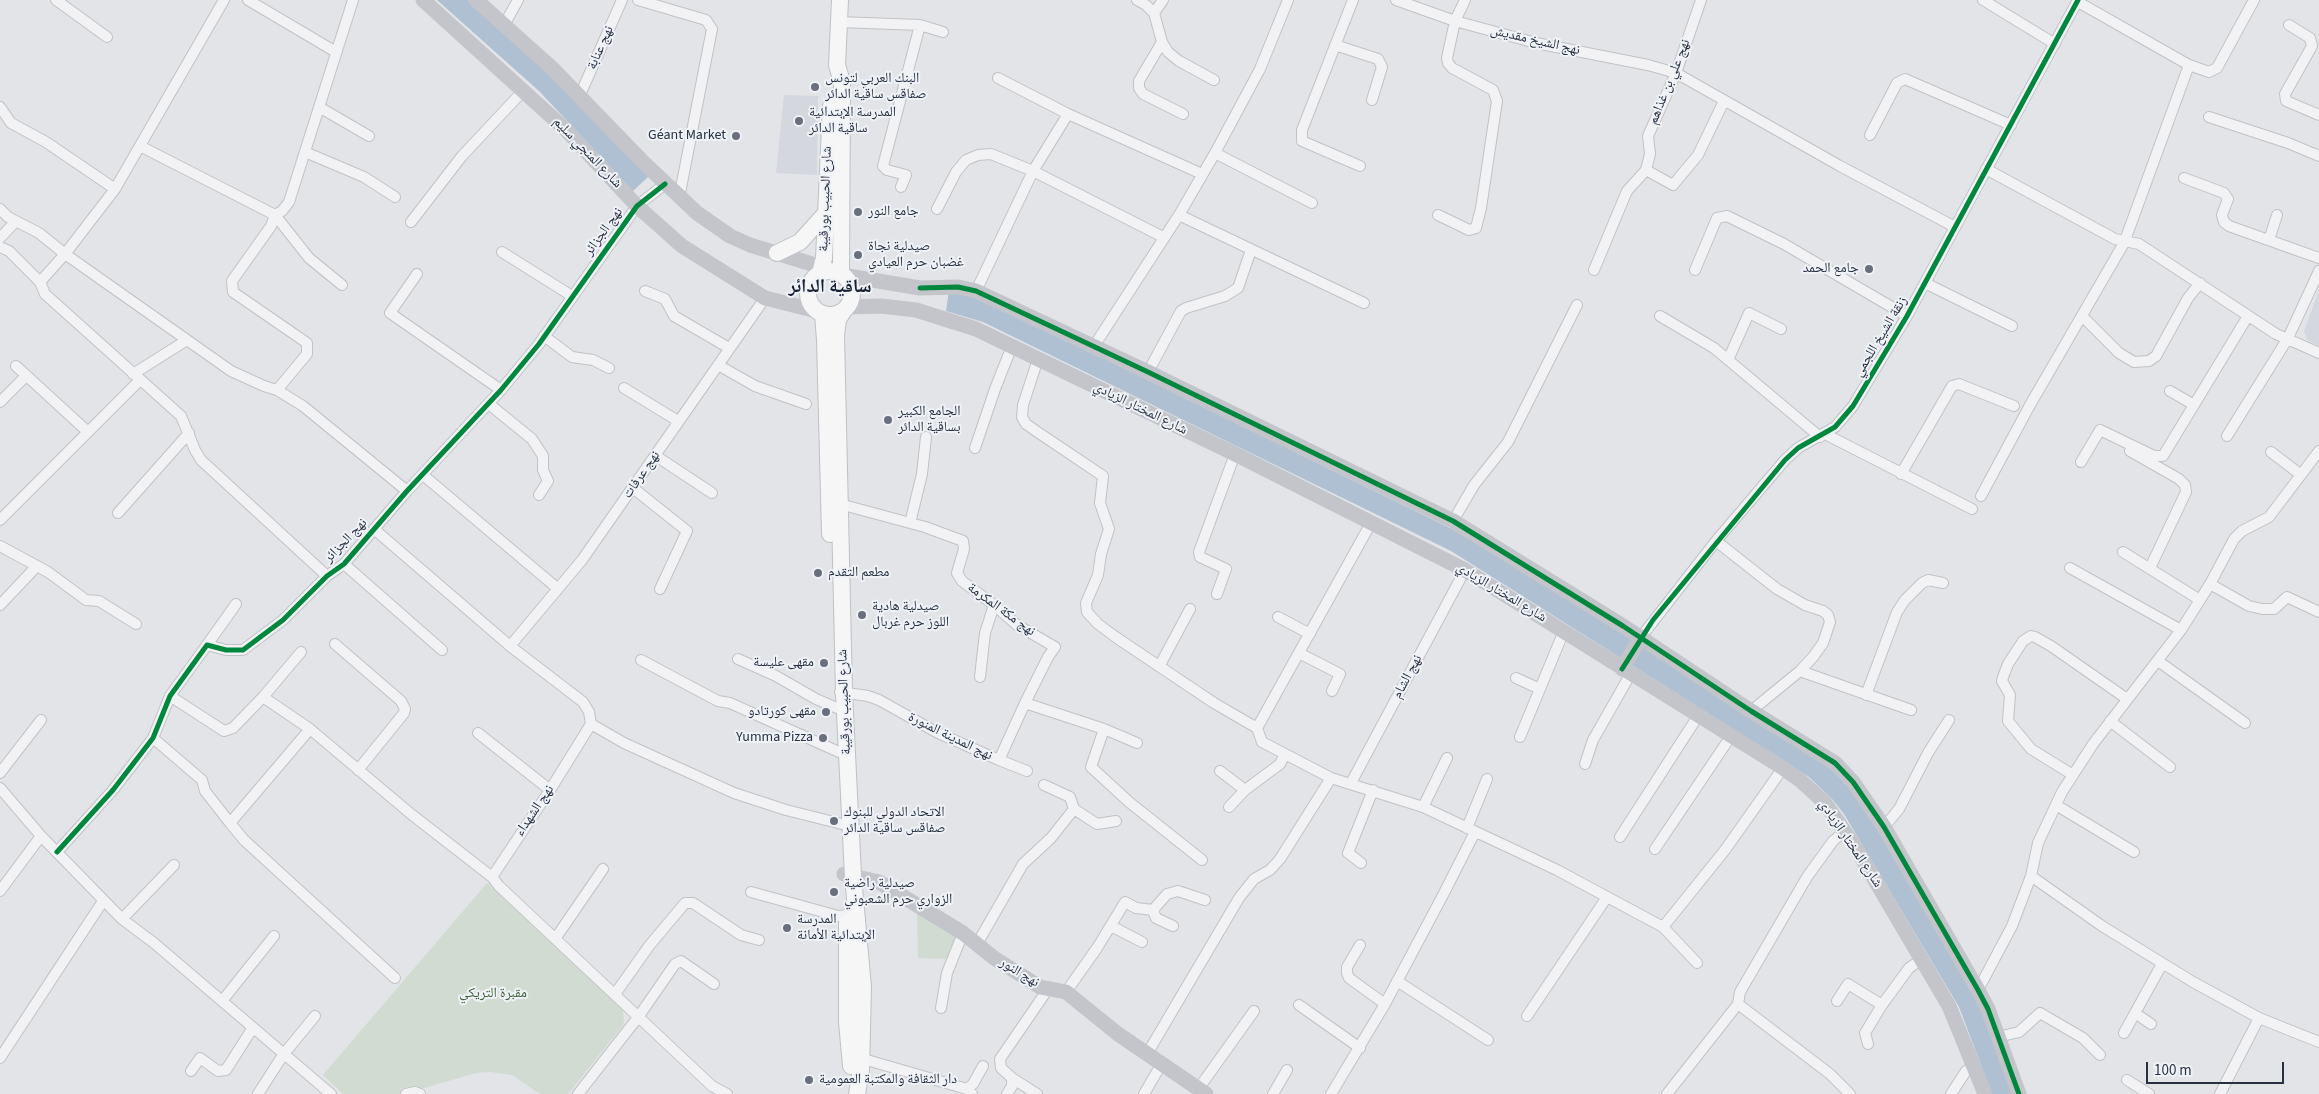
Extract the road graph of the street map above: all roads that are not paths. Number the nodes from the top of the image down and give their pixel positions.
1 (56, 0) edge
2 (224, 0) edge
3 (248, 0) edge
4 (352, 0) edge
5 (423, 0) edge
6 (476, 0) edge
7 (518, 0) edge
8 (622, 0) edge
9 (638, 0) edge
10 (840, 0) edge
11 (1137, 0) edge
12 (1163, 0) edge
13 (1288, 0) edge
14 (1353, 0) edge
15 (1396, 0) edge
16 (1465, 0) edge
17 (1701, 0) edge
18 (1983, 0) edge
19 (2254, 0) edge
20 (2078, 1) edge
21 (1424, 4) edge
22 (1154, 13) junction
23 (1455, 21) junction
24 (839, 22) junction
25 (504, 25) junction
26 (920, 25) junction
27 (2289, 25) dead end
28 (943, 32) dead end
29 (107, 36) dead end
30 (1162, 42) junction
31 (2055, 44) junction
32 (1335, 45) junction
33 (336, 52) junction
34 (837, 65) junction
35 (2188, 66) junction
36 (1676, 73) junction
37 (998, 78) dead end
38 (1214, 80) dead end
39 (523, 91) junction
40 (580, 95) junction
41 (1372, 100) dead end
42 (1724, 100) junction
43 (0, 107) edge
44 (319, 107) junction
45 (1068, 114) junction
46 (1183, 114) dead end
47 (2319, 116) edge
48 (2209, 117) dead end
49 (2011, 125) junction
50 (1870, 135) dead end
51 (369, 136) dead end
52 (140, 146) junction
53 (305, 152) junction
54 (1215, 153) junction
55 (2319, 156) edge
56 (1360, 166) dead end
57 (1986, 169) junction
58 (1646, 170) junction
59 (1034, 171) junction
60 (1202, 174) junction
61 (2184, 178) dead end
62 (665, 184) junction
63 (901, 187) dead end
64 (115, 189) junction
65 (395, 197) dead end
66 (679, 198) junction
67 (1312, 203) dead end
68 (637, 206) junction
69 (0, 209) edge
70 (937, 209) dead end
71 (825, 214) junction
72 (275, 215) junction
73 (1178, 215) junction
74 (1438, 215) dead end
75 (2277, 215) dead end
76 (16, 221) junction
77 (411, 222) dead end
78 (1955, 227) junction
79 (1163, 237) junction
80 (0, 238) edge
81 (2269, 240) junction
82 (2124, 242) junction
83 (0, 247) edge
84 (1251, 250) junction
85 (502, 252) dead end
86 (777, 253) junction
87 (65, 254) junction
88 (2319, 258) edge
89 (1594, 270) dead end
90 (1695, 270) dead end
91 (2319, 271) edge
92 (417, 274) dead end
93 (820, 274) junction
94 (841, 274) junction
95 (40, 282) junction
96 (1925, 283) junction
97 (2200, 283) junction
98 (342, 285) dead end
99 (920, 288) junction
100 (645, 291) dead end
101 (976, 291) junction
102 (572, 296) junction
103 (765, 298) junction
104 (1364, 303) dead end
105 (1577, 305) dead end
106 (845, 308) junction
107 (916, 310) junction
108 (820, 312) junction
109 (1660, 316) dead end
110 (1907, 316) junction
111 (2082, 316) junction
112 (2248, 316) junction
113 (2012, 326) dead end
114 (1782, 329) dead end
115 (544, 336) junction
116 (2288, 338) junction
117 (187, 340) junction
118 (1012, 346) junction
119 (1094, 346) junction
120 (729, 348) junction
121 (2319, 353) edge
122 (1038, 358) junction
123 (1728, 360) junction
124 (718, 365) junction
125 (16, 366) dead end
126 (609, 368) dead end
127 (1148, 372) junction
128 (26, 376) junction
129 (137, 377) junction
130 (624, 388) dead end
131 (277, 390) junction
132 (501, 390) junction
133 (2170, 391) dead end
134 (0, 402) edge
135 (489, 404) junction
136 (806, 404) dead end
137 (2194, 405) junction
138 (2014, 406) dead end
139 (678, 421) junction
140 (88, 432) junction
141 (188, 433) junction
142 (1823, 435) junction
143 (2227, 436) dead end
144 (926, 437) dead end
145 (975, 448) dead end
146 (2128, 451) dead end
147 (2271, 452) dead end
148 (1235, 454) junction
149 (656, 456) junction
150 (2317, 458) edge
151 (2081, 462) dead end
152 (1901, 474) junction
153 (422, 475) junction
154 (2301, 475) junction
155 (634, 488) junction
156 (407, 491) junction
157 (712, 493) dead end
158 (539, 495) dead end
159 (1981, 496) dead end
160 (834, 503) junction
161 (1972, 509) dead end
162 (118, 513) dead end
163 (0, 520) edge
164 (1453, 521) junction
165 (910, 523) junction
166 (1371, 523) junction
167 (374, 529) junction
168 (1716, 541) junction
169 (0, 546) edge
170 (2124, 552) dead end
171 (344, 564) junction
172 (36, 567) junction
173 (2070, 568) dead end
174 (2150, 568) junction
175 (1465, 570) junction
176 (327, 576) junction
177 (1943, 584) dead end
178 (2210, 584) junction
179 (557, 588) junction
180 (660, 589) dead end
181 (1217, 594) dead end
182 (2200, 600) junction
183 (236, 604) dead end
184 (0, 605) edge
185 (994, 605) junction
186 (1190, 610) dead end
187 (2319, 612) edge
188 (1278, 617) dead end
189 (136, 624) dead end
190 (2181, 630) junction
191 (1564, 631) junction
192 (1310, 634) junction
193 (1641, 638) junction
194 (335, 644) dead end
195 (207, 645) junction
196 (510, 646) junction
197 (442, 650) dead end
198 (301, 652) dead end
199 (1299, 653) junction
200 (738, 659) dead end
201 (641, 660) dead end
202 (2158, 661) junction
203 (1160, 665) junction
204 (1800, 671) junction
205 (1626, 672) junction
206 (980, 677) dead end
207 (1516, 678) dead end
208 (1540, 689) junction
209 (1332, 691) dead end
210 (840, 692) junction
211 (1866, 695) junction
212 (170, 696) junction
213 (263, 697) junction
214 (2127, 699) junction
215 (1025, 703) junction
216 (837, 708) junction
217 (1910, 710) dead end
218 (1751, 711) junction
219 (1698, 716) junction
220 (41, 720) dead end
221 (1949, 720) dead end
222 (2110, 721) junction
223 (2245, 723) dead end
224 (591, 724) junction
225 (1257, 728) junction
226 (310, 729) junction
227 (1104, 729) junction
228 (478, 733) dead end
229 (1731, 736) junction
230 (153, 738) junction
231 (1520, 738) dead end
232 (1137, 743) dead end
233 (839, 752) junction
234 (1285, 754) junction
235 (1448, 758) dead end
236 (999, 760) junction
237 (1585, 764) dead end
238 (2170, 767) dead end
239 (1783, 768) junction
240 (358, 770) junction
241 (1027, 771) dead end
242 (1220, 771) dead end
243 (0, 773) edge
244 (2073, 775) junction
245 (1331, 778) junction
246 (1487, 779) dead end
247 (1350, 783) junction
248 (1044, 785) dead end
249 (0, 788) edge
250 (550, 790) junction
251 (1245, 790) junction
252 (1373, 790) junction
253 (2056, 804) junction
254 (1229, 807) dead end
255 (1423, 807) junction
256 (1074, 809) junction
257 (1116, 821) dead end
258 (230, 823) junction
259 (842, 824) junction
260 (1884, 827) junction
261 (1471, 830) junction
262 (1845, 831) junction
263 (41, 836) junction
264 (1620, 837) dead end
265 (1655, 849) dead end
266 (57, 852) junction
267 (2134, 852) dead end
268 (1202, 860) dead end
269 (1361, 863) dead end
270 (174, 865) dead end
271 (603, 869) dead end
272 (848, 875) junction
273 (2031, 876) junction
274 (492, 877) junction
275 (2, 884) edge
276 (751, 892) dead end
277 (1607, 897) junction
278 (1205, 900) dead end
279 (103, 901) junction
280 (1153, 910) junction
281 (847, 915) junction
282 (122, 919) junction
283 (1111, 926) junction
284 (1173, 926) dead end
285 (1663, 927) junction
286 (963, 933) junction
287 (274, 936) dead end
288 (555, 939) junction
289 (759, 940) dead end
290 (1142, 942) dead end
291 (977, 944) junction
292 (1360, 945) dead end
293 (1922, 959) junction
294 (1697, 963) dead end
295 (2162, 964) junction
296 (395, 978) dead end
297 (1397, 981) junction
298 (714, 984) dead end
299 (1048, 989) junction
300 (1978, 990) junction
301 (1066, 992) junction
302 (615, 994) junction
303 (222, 1001) junction
304 (1837, 1001) dead end
305 (1385, 1004) junction
306 (1738, 1004) junction
307 (1299, 1005) dead end
308 (1882, 1005) junction
309 (941, 1008) dead end
310 (1254, 1011) dead end
311 (2135, 1014) junction
312 (315, 1016) dead end
313 (639, 1016) junction
314 (1527, 1016) dead end
315 (2259, 1018) junction
316 (2151, 1024) dead end
317 (252, 1029) junction
318 (2124, 1033) dead end
319 (1998, 1037) junction
320 (1488, 1040) dead end
321 (2319, 1042) edge
322 (1868, 1044) dead end
323 (1360, 1048) junction
324 (1147, 1054) junction
325 (283, 1055) junction
326 (2100, 1055) dead end
327 (0, 1058) edge
328 (1162, 1063) junction
329 (983, 1066) dead end
330 (1974, 1067) junction
331 (1287, 1070) dead end
332 (191, 1071) dead end
333 (1012, 1078) junction
334 (2127, 1080) dead end
335 (858, 1082) edge
336 (1203, 1091) edge
337 (969, 1092) edge
338 (258, 1094) edge
339 (329, 1094) edge
340 (406, 1094) edge
341 (420, 1094) edge
342 (578, 1094) edge
343 (727, 1094) edge
344 (1007, 1094) edge
345 (1037, 1094) edge
346 (1144, 1094) edge
347 (1273, 1094) edge
348 (1331, 1094) edge
349 (1667, 1094) edge
350 (1850, 1094) edge
351 (1951, 1094) edge
352 (1984, 1094) edge
353 (2019, 1094) edge
354 (2149, 1094) edge
355 (2220, 1094) edge

1 - 29 street
2 - 52 street
3 - 33 street
4 - 33 street
5 - 39 main road, شارع المنجي سليم
6 - 25 main road
7 - 25 street
8 - 40 street, نهج عنابة
9 - 66 street
10 - 24 main road, شارع الحبيب بورقيبة
11 - 22 street
12 - 22 street
13 - 54 street
14 - 32 street
15 - 21 street, نهج الشيخ مقديش
16 - 23 street
17 - 36 street, نهج علي بن غذاهم
18 - 31 street
19 - 35 street
20 - 31 street, زنقة الشيخ اللجمي
20 - 35 street
21 - 23 street, نهج الشيخ مقديش
22 - 30 street
23 - 36 street, نهج الشيخ مقديش
23 - 74 street
24 - 26 street
24 - 34 main road, شارع الحبيب بورقيبة
25 - 40 main road
26 - 28 street
26 - 63 street
27 - 47 street
30 - 38 street
30 - 46 street
31 - 49 street, زنقة الشيخ اللجمي
32 - 41 street
32 - 56 street
33 - 44 street
34 - 71 main road, شارع الحبيب بورقيبة
34 - 94 main road, شارع الحبيب بورقيبة
35 - 82 street
36 - 42 street, نهج الشيخ مقديش
36 - 58 street, نهج علي بن غذاهم
37 - 45 street
39 - 68 main road, شارع المنجي سليم
39 - 77 street
40 - 62 main road
42 - 58 street
42 - 78 street, نهج الشيخ مقديش
43 - 64 street
44 - 51 street
44 - 53 street
45 - 59 street
45 - 60 street
48 - 55 street
49 - 50 street
49 - 57 street, زنقة الشيخ اللجمي
52 - 64 street
52 - 72 street
53 - 65 street
53 - 72 street
54 - 60 street
54 - 67 street
57 - 78 street, زنقة الشيخ اللجمي
57 - 82 street
58 - 89 street
59 - 70 street
59 - 79 street
59 - 101 street
60 - 73 street
61 - 81 street
62 - 66 main road
62 - 68 street, نهج الجزائر
64 - 87 street
66 - 86 main road
68 - 102 street, نهج الجزائر
68 - 103 main road, شارع المنجي سليم
69 - 76 street
71 - 86 main road
71 - 93 main road, شارع الحبيب بورقيبة
72 - 98 street
72 - 131 street
73 - 79 street
73 - 84 street
75 - 81 street
76 - 80 street
76 - 87 street
78 - 96 street, زنقة الشيخ اللجمي
79 - 119 street
81 - 88 street
82 - 97 street
82 - 111 street
83 - 95 street
84 - 104 street
84 - 127 street
85 - 102 street
86 - 93 main road
87 - 95 street
87 - 117 street
90 - 110 street
91 - 116 street
92 - 132 street
93 - 94 main road, شارع الحبيب بورقيبة
93 - 108 main road, شارع الحبيب بورقيبة
94 - 99 main road
94 - 106 main road, شارع الحبيب بورقيبة
95 - 129 street
96 - 110 street, زنقة الشيخ اللجمي
96 - 113 street
97 - 111 street
97 - 112 street
99 - 101 main road
99 - 107 main road
100 - 120 street
101 - 119 main road
102 - 115 street, نهج الجزائر
103 - 108 main road, شارع المنجي سليم
103 - 120 street, نهج عرفات
105 - 164 street
106 - 107 main road, شارع المختار الزيادي
106 - 108 main road
106 - 160 main road, شارع الحبيب بورقيبة
107 - 118 main road, شارع المختار الزيادي
108 - 160 main road, شارع الحبيب بورقيبة
109 - 123 street
110 - 142 street, زنقة الشيخ اللجمي
111 - 159 street
112 - 116 street
112 - 137 street
114 - 123 street
115 - 126 street
115 - 132 street, نهج الجزائر
116 - 121 street
116 - 143 street
117 - 129 street
117 - 131 street
118 - 122 main road, شارع المختار الزيادي
118 - 145 street
119 - 127 main road
120 - 124 street, نهج عرفات
122 - 148 main road, شارع المختار الزيادي
122 - 203 street
123 - 142 street
124 - 136 street
124 - 139 street, نهج عرفات
125 - 128 street
127 - 164 main road
128 - 134 street
128 - 140 street
129 - 140 street
129 - 141 street
130 - 139 street
131 - 156 street
132 - 135 street, نهج الجزائر
133 - 137 street
135 - 153 street, نهج الجزائر
135 - 158 street
137 - 151 street
138 - 152 street
139 - 149 street, نهج عرفات
140 - 163 street
141 - 162 street
141 - 176 street
142 - 152 street
142 - 168 street, زنقة الشيخ اللجمي
144 - 165 street
146 - 174 street
147 - 154 street
148 - 166 main road, شارع المختار الزيادي
148 - 181 street
149 - 155 street, نهج عرفات
149 - 157 street
150 - 154 street
152 - 161 street
153 - 156 street, نهج الجزائر
153 - 179 street
154 - 178 street
155 - 179 street, نهج عرفات
155 - 180 street
156 - 167 street, نهج الجزائر
160 - 165 street, نهج مكة المكرمة
160 - 210 main road, شارع الحبيب بورقيبة
164 - 193 main road
165 - 185 street, نهج مكة المكرمة
166 - 175 main road, شارع المختار الزيادي
166 - 192 street
167 - 171 street, نهج الجزائر
167 - 196 street
168 - 193 street, زنقة الشيخ اللجمي
168 - 204 street
169 - 172 street
170 - 174 street
171 - 176 street, نهج الجزائر
171 - 197 street
172 - 184 street
172 - 189 street
173 - 190 street
174 - 182 street
175 - 191 main road, شارع المختار الزيادي
175 - 247 street, نهج الشام
176 - 195 street, نهج الجزائر
177 - 211 street
178 - 182 street
178 - 187 street
179 - 196 street, نهج عرفات
182 - 190 street
183 - 195 street
185 - 206 street
185 - 215 street, نهج مكة المكرمة
186 - 203 street
188 - 192 street
190 - 202 street
191 - 205 main road, شارع المختار الزيادي
191 - 208 street
192 - 199 street
193 - 205 main road
193 - 218 main road
194 - 240 street
195 - 212 street
196 - 224 street
198 - 213 street
199 - 209 street
199 - 225 street
200 - 216 street
201 - 233 street
202 - 214 street
202 - 223 street
203 - 225 street
204 - 211 street
204 - 218 street
205 - 219 main road, شارع المختار الزيادي
205 - 237 street
207 - 208 street
208 - 231 street
210 - 216 main road, شارع الحبيب بورقيبة
210 - 236 street, نهج المدينة المنورة
210 - 272 main road, شارع الحبيب بورقيبة
211 - 217 street
212 - 213 street
212 - 230 street
213 - 226 street
214 - 222 street
214 - 244 street
215 - 227 street
215 - 236 street, نهج المدينة المنورة
216 - 233 main road, شارع الحبيب بورقيبة
218 - 260 main road
219 - 229 main road, شارع المختار الزيادي
219 - 264 street
220 - 243 street
221 - 260 street
222 - 238 street
222 - 244 street
224 - 250 street, نهج الشهداء
224 - 259 street
225 - 234 street
226 - 240 street
226 - 258 street
227 - 232 street
227 - 268 street
228 - 250 street
229 - 239 main road, شارع المختار الزيادي
229 - 265 street
230 - 258 street
230 - 266 street
233 - 259 main road, شارع الحبيب بورقيبة
234 - 245 street
234 - 251 street
235 - 255 street
236 - 241 street
239 - 262 main road, شارع المختار الزيادي
239 - 285 street
240 - 274 street
242 - 251 street
244 - 253 street
245 - 247 street
245 - 324 street
246 - 261 street
247 - 252 street
248 - 256 street
249 - 263 street
250 - 274 street, نهج الشهداء
251 - 254 street
252 - 255 street
252 - 269 street
253 - 267 street
253 - 273 street
255 - 261 street
256 - 257 street
256 - 291 street
258 - 296 street
259 - 272 main road, شارع الحبيب بورقيبة
260 - 300 main road
261 - 277 street
261 - 297 street
262 - 293 main road, شارع المختار الزيادي
262 - 306 street
263 - 266 street
263 - 275 street
266 - 279 street
270 - 282 street
271 - 288 street
272 - 281 main road, شارع الحبيب بورقيبة
272 - 286 main road, نهج النور
272 - 335 main road, شارع الحبيب بورقيبة
273 - 295 street
273 - 300 street
274 - 288 street
276 - 281 street
277 - 285 street
277 - 314 street
278 - 280 street
279 - 282 street
279 - 327 street
280 - 283 street
280 - 284 street
281 - 335 main road, شارع الحبيب بورقيبة
282 - 303 street
283 - 290 street
283 - 301 street
285 - 294 street
286 - 291 main road, نهج النور
286 - 309 street
287 - 303 street
288 - 302 street
289 - 302 street
291 - 299 main road, نهج النور
292 - 305 street
293 - 308 street
293 - 330 main road, شارع المختار الزيادي
295 - 311 street
295 - 315 street
297 - 305 street
297 - 320 street
298 - 313 street
299 - 301 main road, نهج النور
299 - 333 street
300 - 319 main road
301 - 324 main road, نهج النور
302 - 313 street
303 - 317 street
304 - 308 street
305 - 323 street
306 - 349 street
306 - 350 street
307 - 323 street
308 - 322 street
310 - 336 street
311 - 316 street
311 - 318 street
312 - 325 street
313 - 342 street
313 - 343 street
315 - 321 street
315 - 355 street
317 - 325 street
317 - 332 street
319 - 326 street
319 - 353 main road
323 - 348 street
324 - 328 main road, نهج النور
325 - 338 street
325 - 339 street
328 - 336 main road, نهج النور
328 - 346 street
329 - 337 street
330 - 351 street
330 - 352 main road, شارع المختار الزيادي
331 - 347 street
333 - 344 street
333 - 345 street
334 - 354 street
335 - 337 street
340 - 341 street

